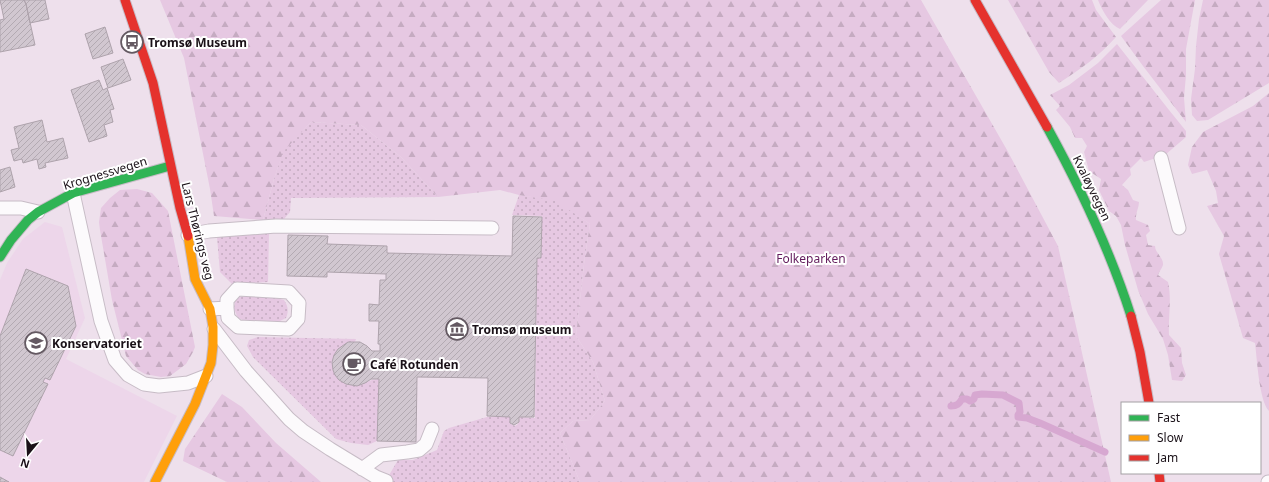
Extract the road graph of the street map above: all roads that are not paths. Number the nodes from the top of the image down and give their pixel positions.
1 (125, 0) edge
2 (975, 0) edge
3 (1161, 158) dead end
4 (170, 166) junction
5 (73, 193) junction
6 (0, 208) edge
7 (38, 212) junction
8 (492, 228) dead end
9 (1179, 228) dead end
10 (188, 235) junction
11 (0, 257) edge
12 (227, 308) junction
13 (210, 309) junction
14 (213, 328) junction
15 (206, 376) junction
16 (1149, 402) edge
17 (432, 429) dead end
18 (362, 469) junction
19 (386, 481) dead end
20 (155, 482) edge

1 - 4 street, Lars Thørings veg
2 - 16 street, Kvaløyvegen
3 - 9 lane
4 - 5 street, Krognessvegen
4 - 10 street, Lars Thørings veg
5 - 7 street, Krognessvegen
5 - 15 lane
6 - 7 lane
7 - 11 street, Krognessvegen
8 - 10 lane
10 - 13 street, Lars Thørings veg
12 - 12 lane
12 - 13 lane
13 - 14 street, Lars Thørings veg
14 - 15 street, Lars Thørings veg
14 - 18 lane
15 - 20 street, Lars Thørings veg
17 - 18 lane
18 - 19 lane

